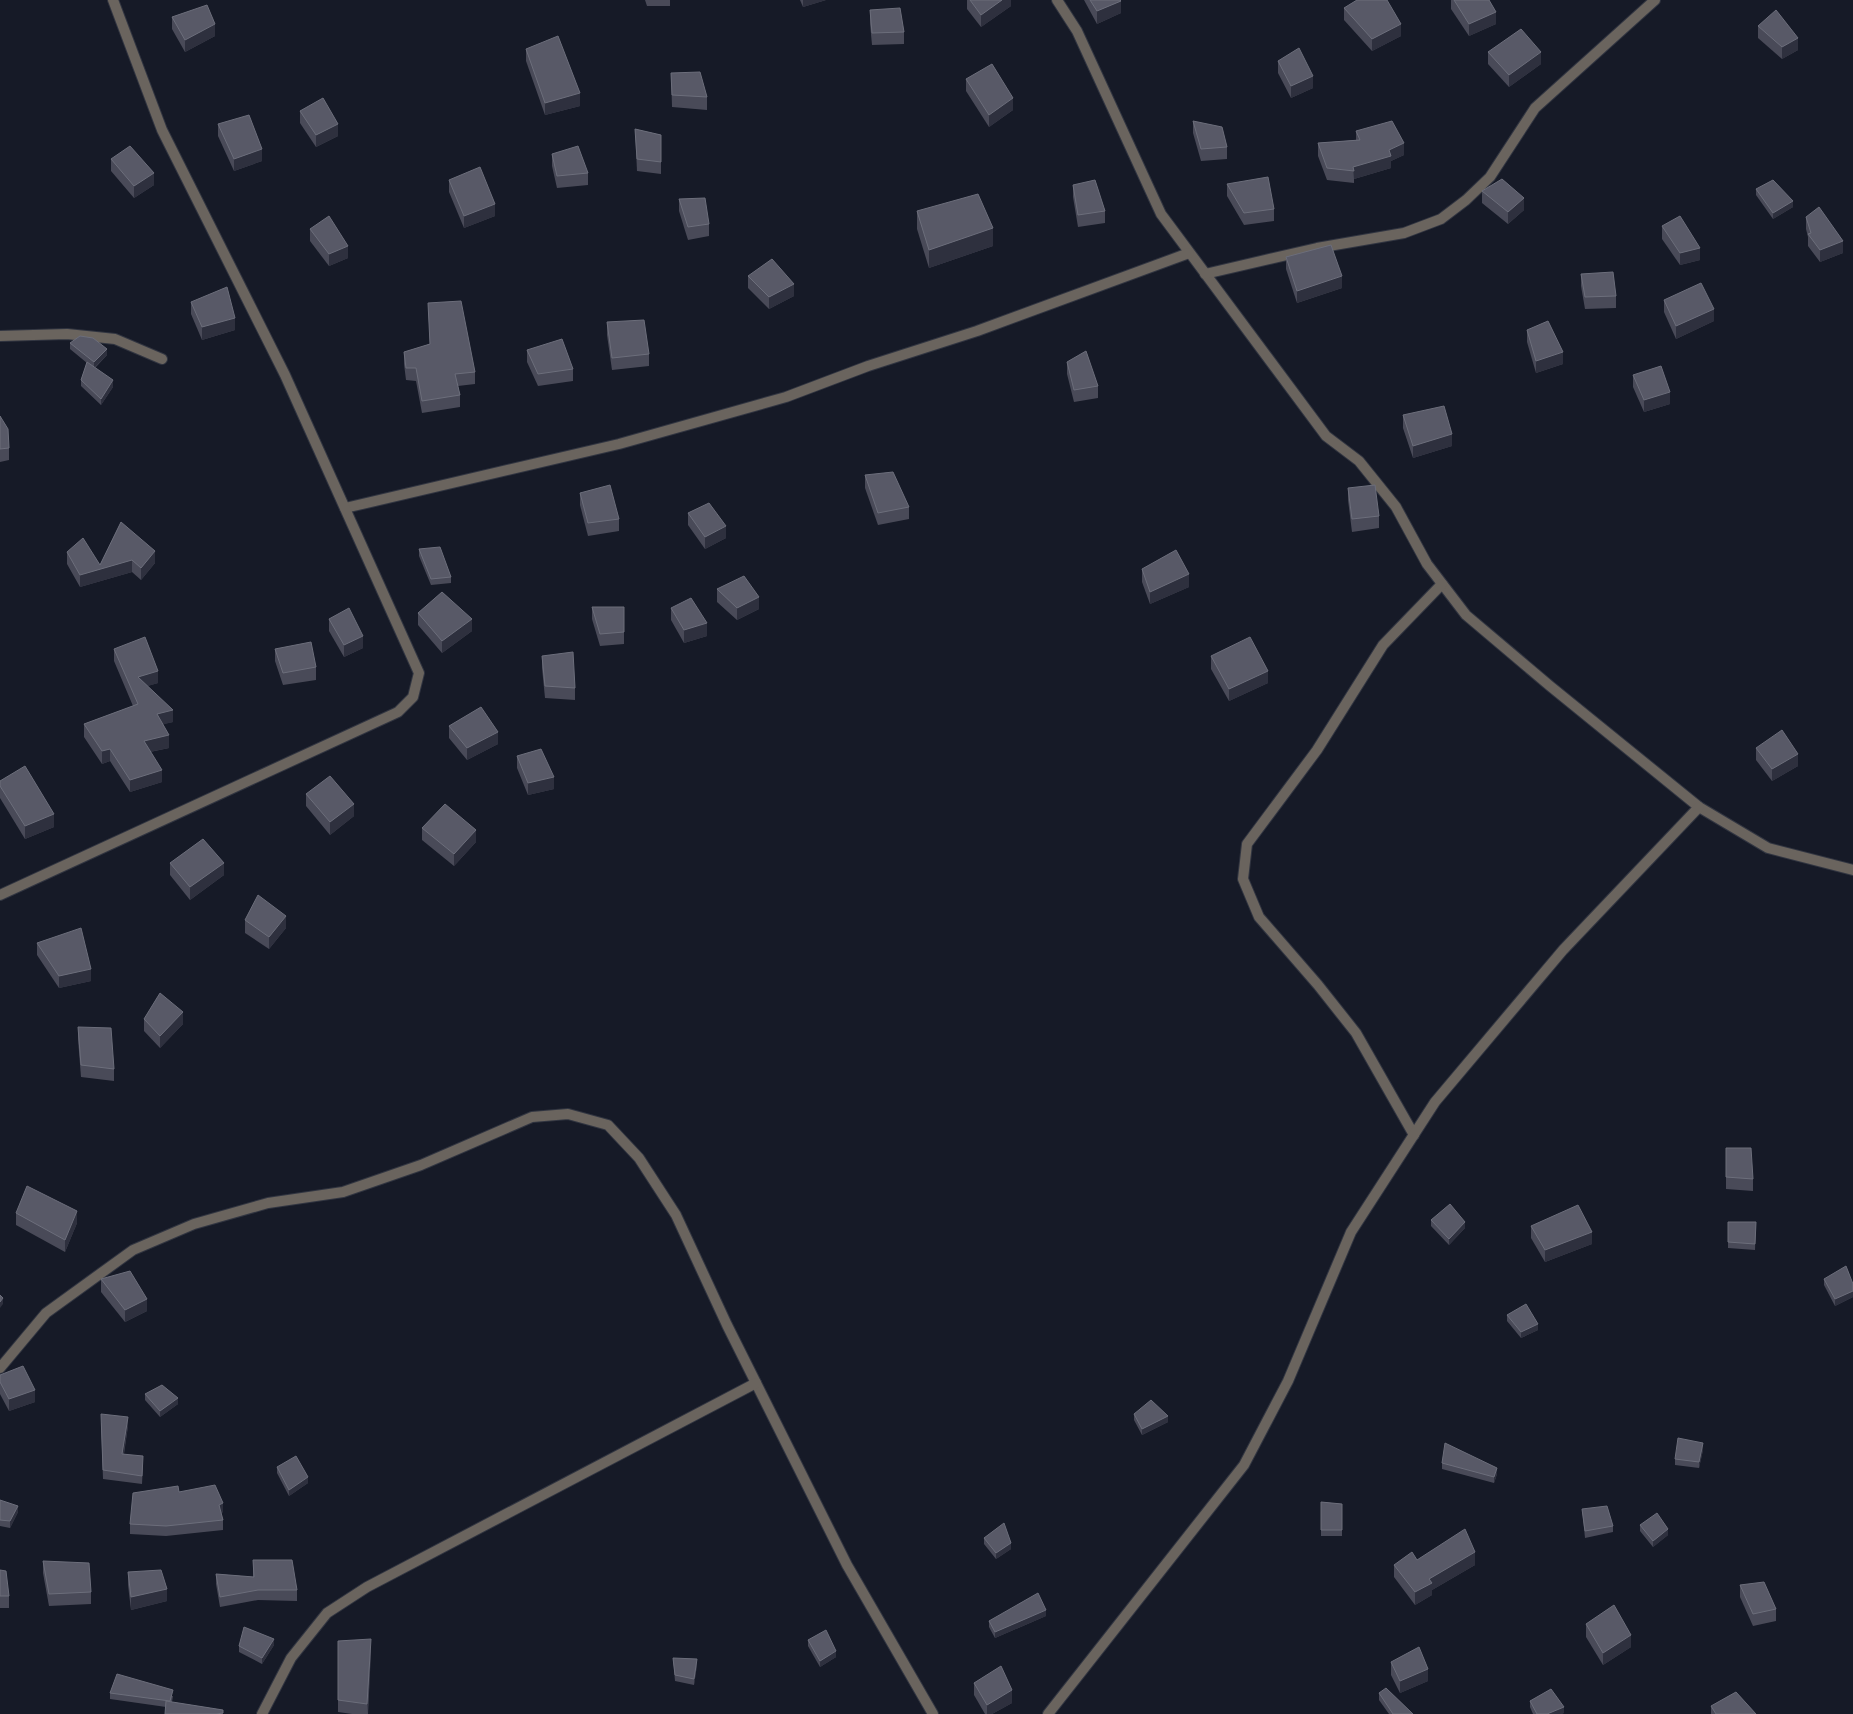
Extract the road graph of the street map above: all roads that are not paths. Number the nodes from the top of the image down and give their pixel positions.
1 (112, 0) edge
2 (1057, 0) edge
3 (1655, 0) edge
4 (1189, 253) junction
5 (1206, 274) junction
6 (0, 336) edge
7 (162, 359) dead end
8 (345, 508) junction
9 (1442, 584) junction
10 (1699, 807) junction
11 (1853, 870) edge
12 (0, 895) edge
13 (1414, 1135) junction
14 (0, 1368) edge
15 (756, 1383) junction
16 (262, 1714) edge
17 (933, 1714) edge
18 (1048, 1714) edge

1 - 8 street
2 - 4 street
3 - 5 street
4 - 5 street
4 - 8 street
5 - 9 street
6 - 7 street
8 - 12 street
9 - 10 street
9 - 13 street
10 - 11 street
10 - 13 street
13 - 18 street
14 - 15 street
15 - 16 street
15 - 17 street

